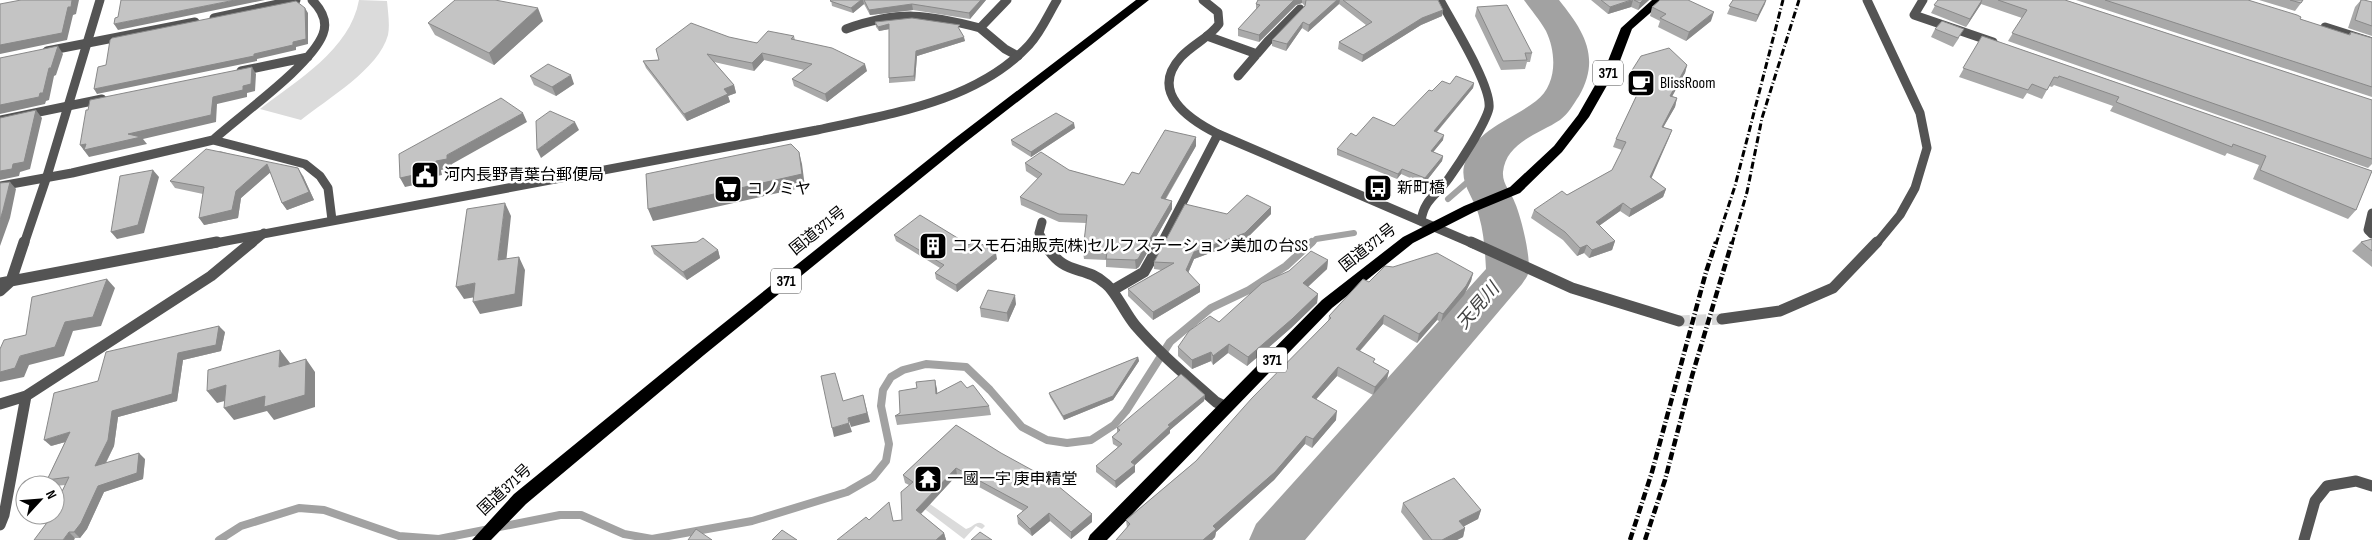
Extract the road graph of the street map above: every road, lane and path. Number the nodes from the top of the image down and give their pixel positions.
1 (100, 0) edge
2 (296, 0) edge
3 (312, 0) edge
4 (1007, 0) edge
5 (1056, 0) edge
6 (1143, 0) edge
7 (1203, 0) edge
8 (1440, 0) edge
9 (1659, 0) edge
10 (1866, 0) edge
11 (1923, 0) edge
12 (1300, 9) edge
13 (2318, 25) edge
14 (980, 28) junction
15 (846, 29) dead end
16 (1207, 36) junction
17 (2372, 42) edge
18 (87, 43) junction
19 (2006, 47) edge
20 (39, 52) edge
21 (1257, 54) junction
22 (1018, 56) junction
23 (308, 57) junction
24 (231, 73) edge
25 (1238, 76) dead end
26 (116, 96) edge
27 (68, 106) junction
28 (0, 120) edge
29 (1218, 134) junction
30 (213, 140) junction
31 (48, 176) junction
32 (0, 186) edge
33 (2372, 213) edge
34 (332, 220) junction
35 (1042, 222) dead end
36 (1428, 224) junction
37 (264, 233) junction
38 (2372, 234) edge
39 (11, 281) junction
40 (0, 283) edge
41 (1113, 290) junction
42 (0, 291) edge
43 (1722, 319) tunnel mouth
44 (1679, 321) tunnel mouth
45 (26, 396) junction
46 (0, 404) edge
47 (1226, 407) junction
48 (2372, 486) edge
49 (0, 525) edge
50 (480, 540) edge
51 (1096, 540) edge
52 (2304, 540) edge

1 - 18 street
2 - 18 street
3 - 23 street
4 - 14 street
5 - 22 street
6 - 50 highway, 国道371号 / 371
7 - 16 street
8 - 36 street
9 - 36 highway, 国道371号 / 371
10 - 43 street
11 - 19 street
12 - 21 street
13 - 17 street
14 - 15 street
14 - 22 street
16 - 21 street
16 - 29 street
18 - 20 street
18 - 27 street
21 - 25 street
22 - 34 street
23 - 24 street
23 - 30 street
26 - 27 street
27 - 28 street
27 - 31 street
29 - 36 street
29 - 41 street
30 - 31 street
30 - 34 street
31 - 32 street
31 - 39 street
33 - 38 street
34 - 37 street
35 - 41 street
36 - 44 street
36 - 47 highway, 国道371号 / 371
37 - 39 street
37 - 45 street
39 - 40 street
39 - 42 street
41 - 47 street
45 - 46 street
45 - 49 street
47 - 51 highway, 国道371号 / 371
48 - 52 street

